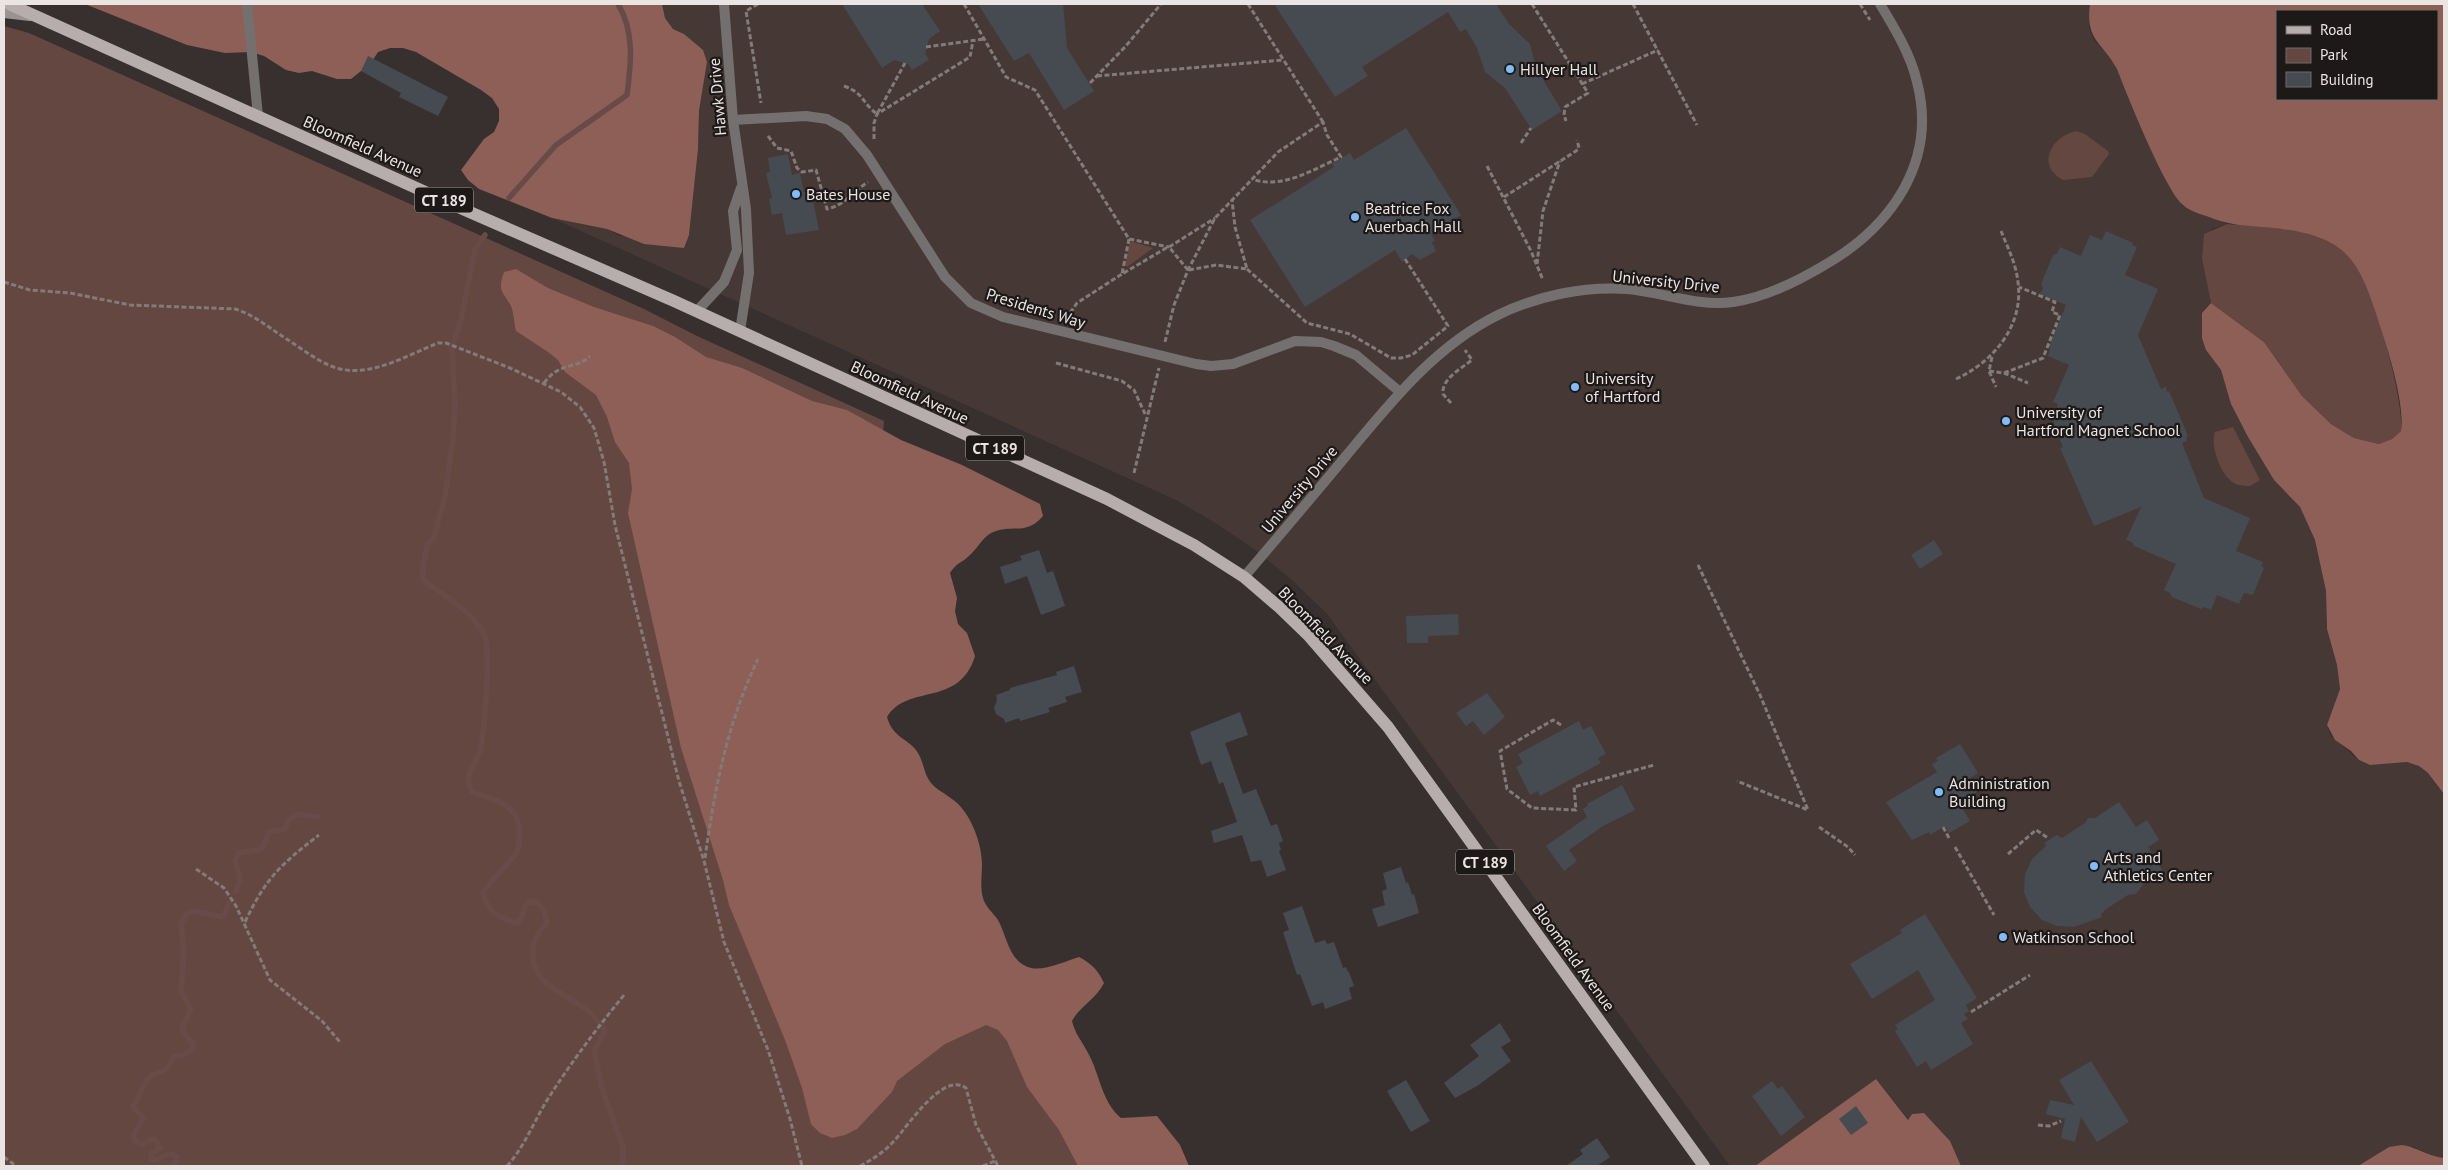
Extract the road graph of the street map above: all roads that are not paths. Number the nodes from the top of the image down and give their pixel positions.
1 (9, 4) edge
2 (247, 4) edge
3 (724, 4) edge
4 (1880, 4) edge
5 (4, 13) edge
6 (33, 16) junction
7 (258, 116) junction
8 (733, 120) junction
9 (741, 187) junction
10 (697, 311) junction
11 (740, 331) junction
12 (1400, 392) junction
13 (1244, 577) junction
14 (1704, 1166) edge

1 - 6 main road, Bloomfield Avenue / CT 189
2 - 7 street
3 - 8 street, Hawk Drive
4 - 12 street, University Drive
5 - 6 main road
6 - 7 main road, Bloomfield Avenue / CT 189
7 - 10 main road, Bloomfield Avenue / CT 189
8 - 9 street, Hawk Drive
8 - 12 street, Presidents Way
9 - 10 street, Hawk Drive
9 - 11 street, Hawk Drive
10 - 11 main road, Bloomfield Avenue / CT 189
11 - 13 main road, Bloomfield Avenue / CT 189
12 - 13 street, University Drive
13 - 14 main road, Bloomfield Avenue / CT 189

